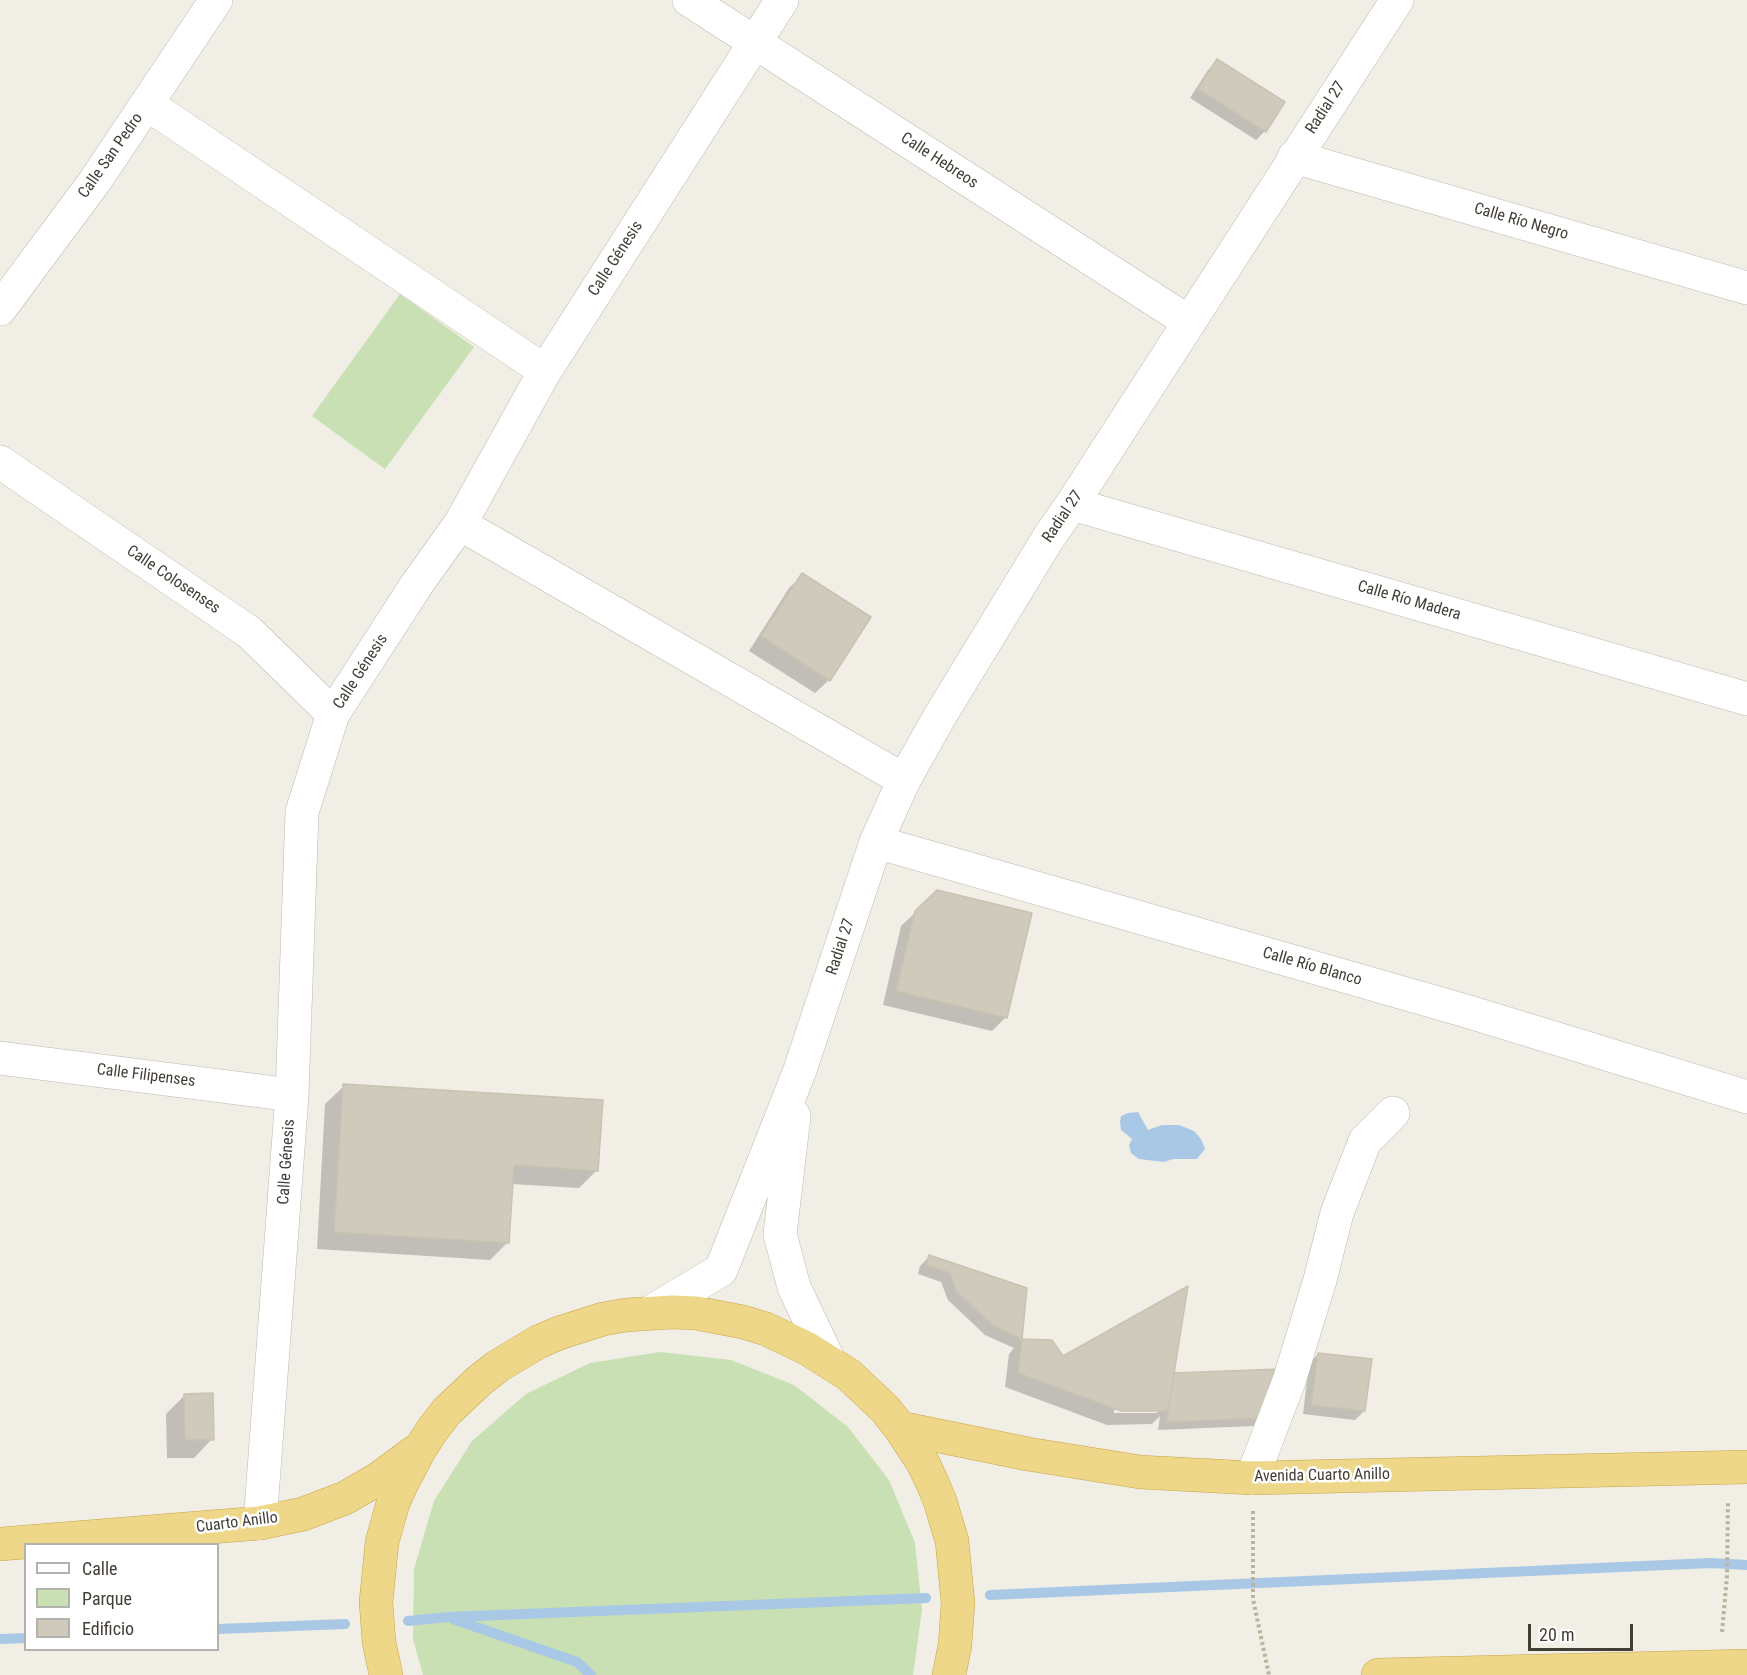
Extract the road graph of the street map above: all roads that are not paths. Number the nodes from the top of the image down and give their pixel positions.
1 (216, 0) edge
2 (689, 0) edge
3 (782, 0) edge
4 (1397, 0) edge
5 (756, 43) junction
6 (147, 104) junction
7 (1294, 157) junction
8 (1747, 288) edge
9 (0, 309) edge
10 (1189, 322) junction
11 (545, 371) junction
12 (0, 462) edge
13 (1072, 504) junction
14 (460, 524) junction
15 (1747, 699) edge
16 (333, 714) junction
17 (904, 780) junction
18 (876, 842) junction
19 (0, 1058) edge
20 (800, 1070) junction
21 (292, 1095) junction
22 (1747, 1097) edge
23 (1393, 1113) dead end
24 (649, 1313) junction
25 (829, 1361) junction
26 (900, 1428) junction
27 (420, 1449) junction
28 (1747, 1467) edge
29 (1252, 1478) junction
30 (260, 1523) junction
31 (0, 1544) edge
32 (1733, 1666) edge
33 (386, 1675) edge
34 (949, 1675) edge
35 (1378, 1675) edge

1 - 6 street, Calle San Pedro
2 - 5 street, Calle Hebreos
3 - 5 street, Calle Génesis
4 - 7 street, Radial 27
5 - 10 street, Calle Hebreos
5 - 11 street, Calle Génesis
6 - 9 street, Calle San Pedro
6 - 11 street
7 - 8 street, Calle Río Negro
7 - 10 street, Radial 27
10 - 13 street, Radial 27
11 - 14 street, Calle Génesis
12 - 16 street, Calle Colosenses
13 - 15 street, Calle Río Madera
13 - 17 street, Radial 27
14 - 16 street, Calle Génesis
14 - 17 street
16 - 21 street, Calle Génesis
17 - 18 street, Radial 27
18 - 20 street, Radial 27
18 - 22 street, Calle Río Blanco
19 - 21 street, Calle Filipenses
20 - 24 street, Radial 27
20 - 25 street, Radial 27
21 - 30 street, Calle Génesis
23 - 29 street
24 - 25 highway
24 - 27 highway
25 - 26 highway
26 - 29 highway, Avenida Cuarto Anillo
26 - 34 highway
27 - 30 highway, Cuarto Anillo
27 - 33 highway
28 - 29 highway, Avenida Cuarto Anillo
30 - 31 highway, Cuarto Anillo
32 - 35 highway

